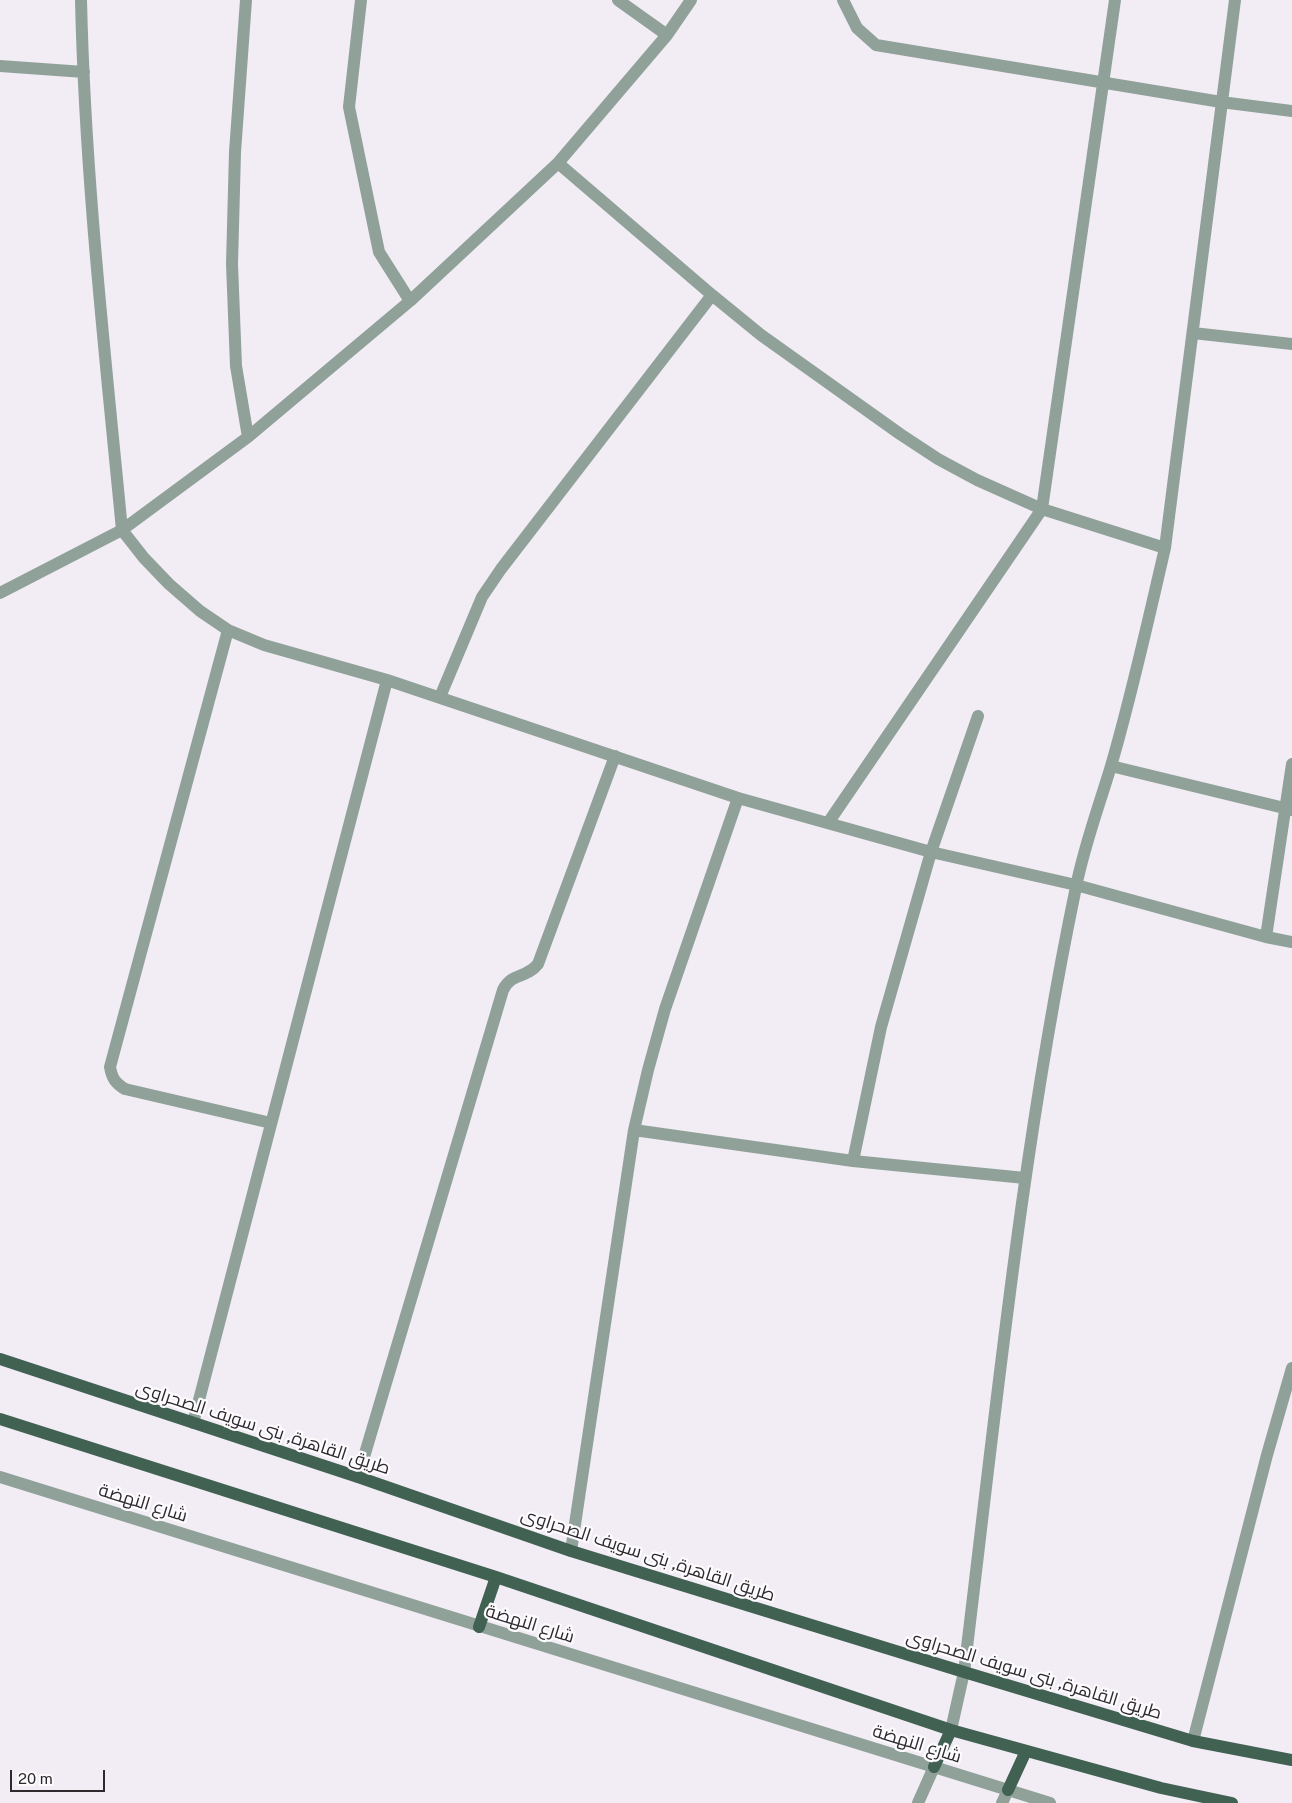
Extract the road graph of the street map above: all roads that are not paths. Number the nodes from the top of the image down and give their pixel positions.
1 (81, 0) edge
2 (246, 0) edge
3 (361, 0) edge
4 (618, 0) edge
5 (691, 0) edge
6 (843, 0) edge
7 (1115, 0) edge
8 (1235, 0) edge
9 (667, 35) junction
10 (0, 66) edge
11 (84, 72) junction
12 (1104, 82) junction
13 (1221, 102) junction
14 (1292, 111) edge
15 (558, 163) junction
16 (712, 296) junction
17 (410, 301) junction
18 (1193, 332) junction
19 (1292, 344) edge
20 (248, 437) junction
21 (1042, 509) junction
22 (122, 530) junction
23 (1165, 548) junction
24 (0, 593) edge
25 (228, 630) junction
26 (387, 680) junction
27 (440, 697) junction
28 (978, 716) dead end
29 (616, 756) junction
30 (1292, 764) edge
31 (1111, 766) junction
32 (738, 798) junction
33 (1289, 809) edge
34 (828, 823) junction
35 (931, 852) junction
36 (1076, 885) junction
37 (1266, 937) junction
38 (1292, 942) edge
39 (271, 1123) junction
40 (634, 1130) junction
41 (853, 1161) junction
42 (1024, 1178) junction
43 (0, 1359) edge
44 (1292, 1368) edge
45 (0, 1419) edge
46 (192, 1423) junction
47 (0, 1477) edge
48 (358, 1478) junction
49 (571, 1551) junction
50 (496, 1577) junction
51 (479, 1626) junction
52 (964, 1672) junction
53 (951, 1730) junction
54 (1193, 1741) junction
55 (1026, 1751) junction
56 (1292, 1760) edge
57 (934, 1767) junction
58 (1008, 1790) junction
59 (918, 1803) edge
60 (1002, 1803) edge
61 (1050, 1803) edge
62 (1232, 1803) edge

1 - 11 street
2 - 20 street
3 - 17 street
4 - 9 street
5 - 9 street
6 - 12 street
7 - 12 street
8 - 13 street
9 - 15 street
10 - 11 street
11 - 22 street
12 - 13 street
12 - 21 street
13 - 14 street
13 - 18 street
15 - 16 street
15 - 17 street
16 - 21 street
16 - 27 street
17 - 20 street
18 - 19 street
18 - 23 street
20 - 22 street
21 - 23 street
21 - 34 street
22 - 24 street
22 - 25 street
23 - 31 street
25 - 26 street
25 - 39 street
26 - 27 street
26 - 39 street
27 - 29 street
28 - 35 street
29 - 32 street
29 - 48 street
30 - 33 street
31 - 33 street
31 - 36 street
32 - 34 street
32 - 40 street
33 - 37 street
34 - 35 street
35 - 36 street
35 - 41 street
36 - 37 street
36 - 42 street
37 - 38 street
39 - 46 street
40 - 41 street
40 - 49 street
41 - 42 street
42 - 52 street
43 - 46 main road, طريق القاهرة, بنى سويف الصحراوى
44 - 54 street
45 - 50 main road
46 - 48 main road, طريق القاهرة, بنى سويف الصحراوى
47 - 51 street, شارع النهضة
48 - 49 main road, طريق القاهرة, بنى سويف الصحراوى
49 - 52 main road, طريق القاهرة, بنى سويف الصحراوى
50 - 51 main road
50 - 53 main road
51 - 57 street, شارع النهضة
52 - 53 street
52 - 54 main road, طريق القاهرة, بنى سويف الصحراوى
53 - 55 main road
53 - 57 main road
54 - 56 main road, طريق القاهرة, بنى سويف الصحراوى
55 - 58 main road
55 - 62 main road
57 - 58 street, شارع النهضة
57 - 59 street
58 - 60 street
58 - 61 street, شارع النهضة

